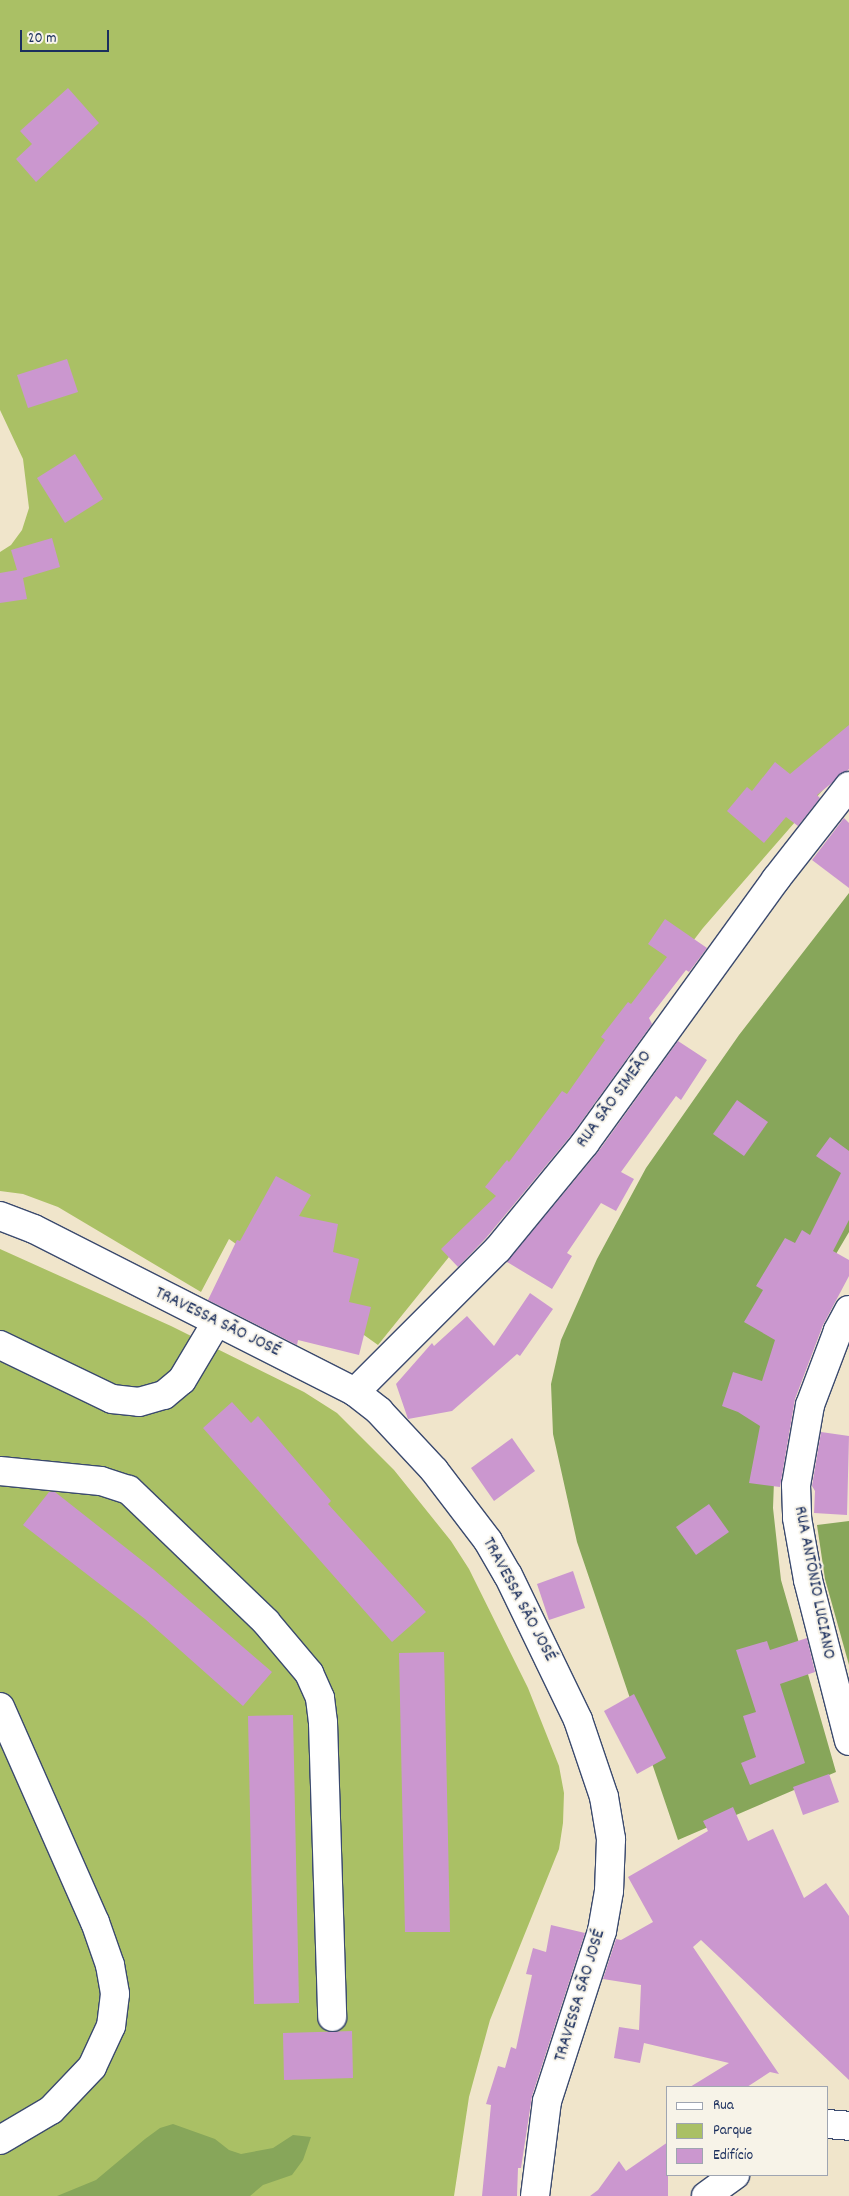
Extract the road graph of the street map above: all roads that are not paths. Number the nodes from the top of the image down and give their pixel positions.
1 (849, 786) edge
2 (0, 1216) edge
3 (849, 1310) edge
4 (216, 1323) junction
5 (0, 1345) edge
6 (355, 1392) junction
7 (0, 1471) edge
8 (0, 1707) edge
9 (849, 1741) edge
10 (332, 2016) dead end
11 (829, 2124) edge
12 (849, 2126) edge
13 (0, 2140) edge
14 (734, 2176) edge
15 (535, 2196) edge
16 (706, 2196) edge

1 - 6 street, RUA SÃO SIMEÃO
2 - 4 street, TRAVESSA SÃO JOSÉ
3 - 9 street, RUA ANTÔNIO LUCIANO
4 - 5 street
4 - 6 street, TRAVESSA SÃO JOSÉ
6 - 15 street, TRAVESSA SÃO JOSÉ
7 - 10 street
8 - 13 street
11 - 12 street
14 - 16 street

